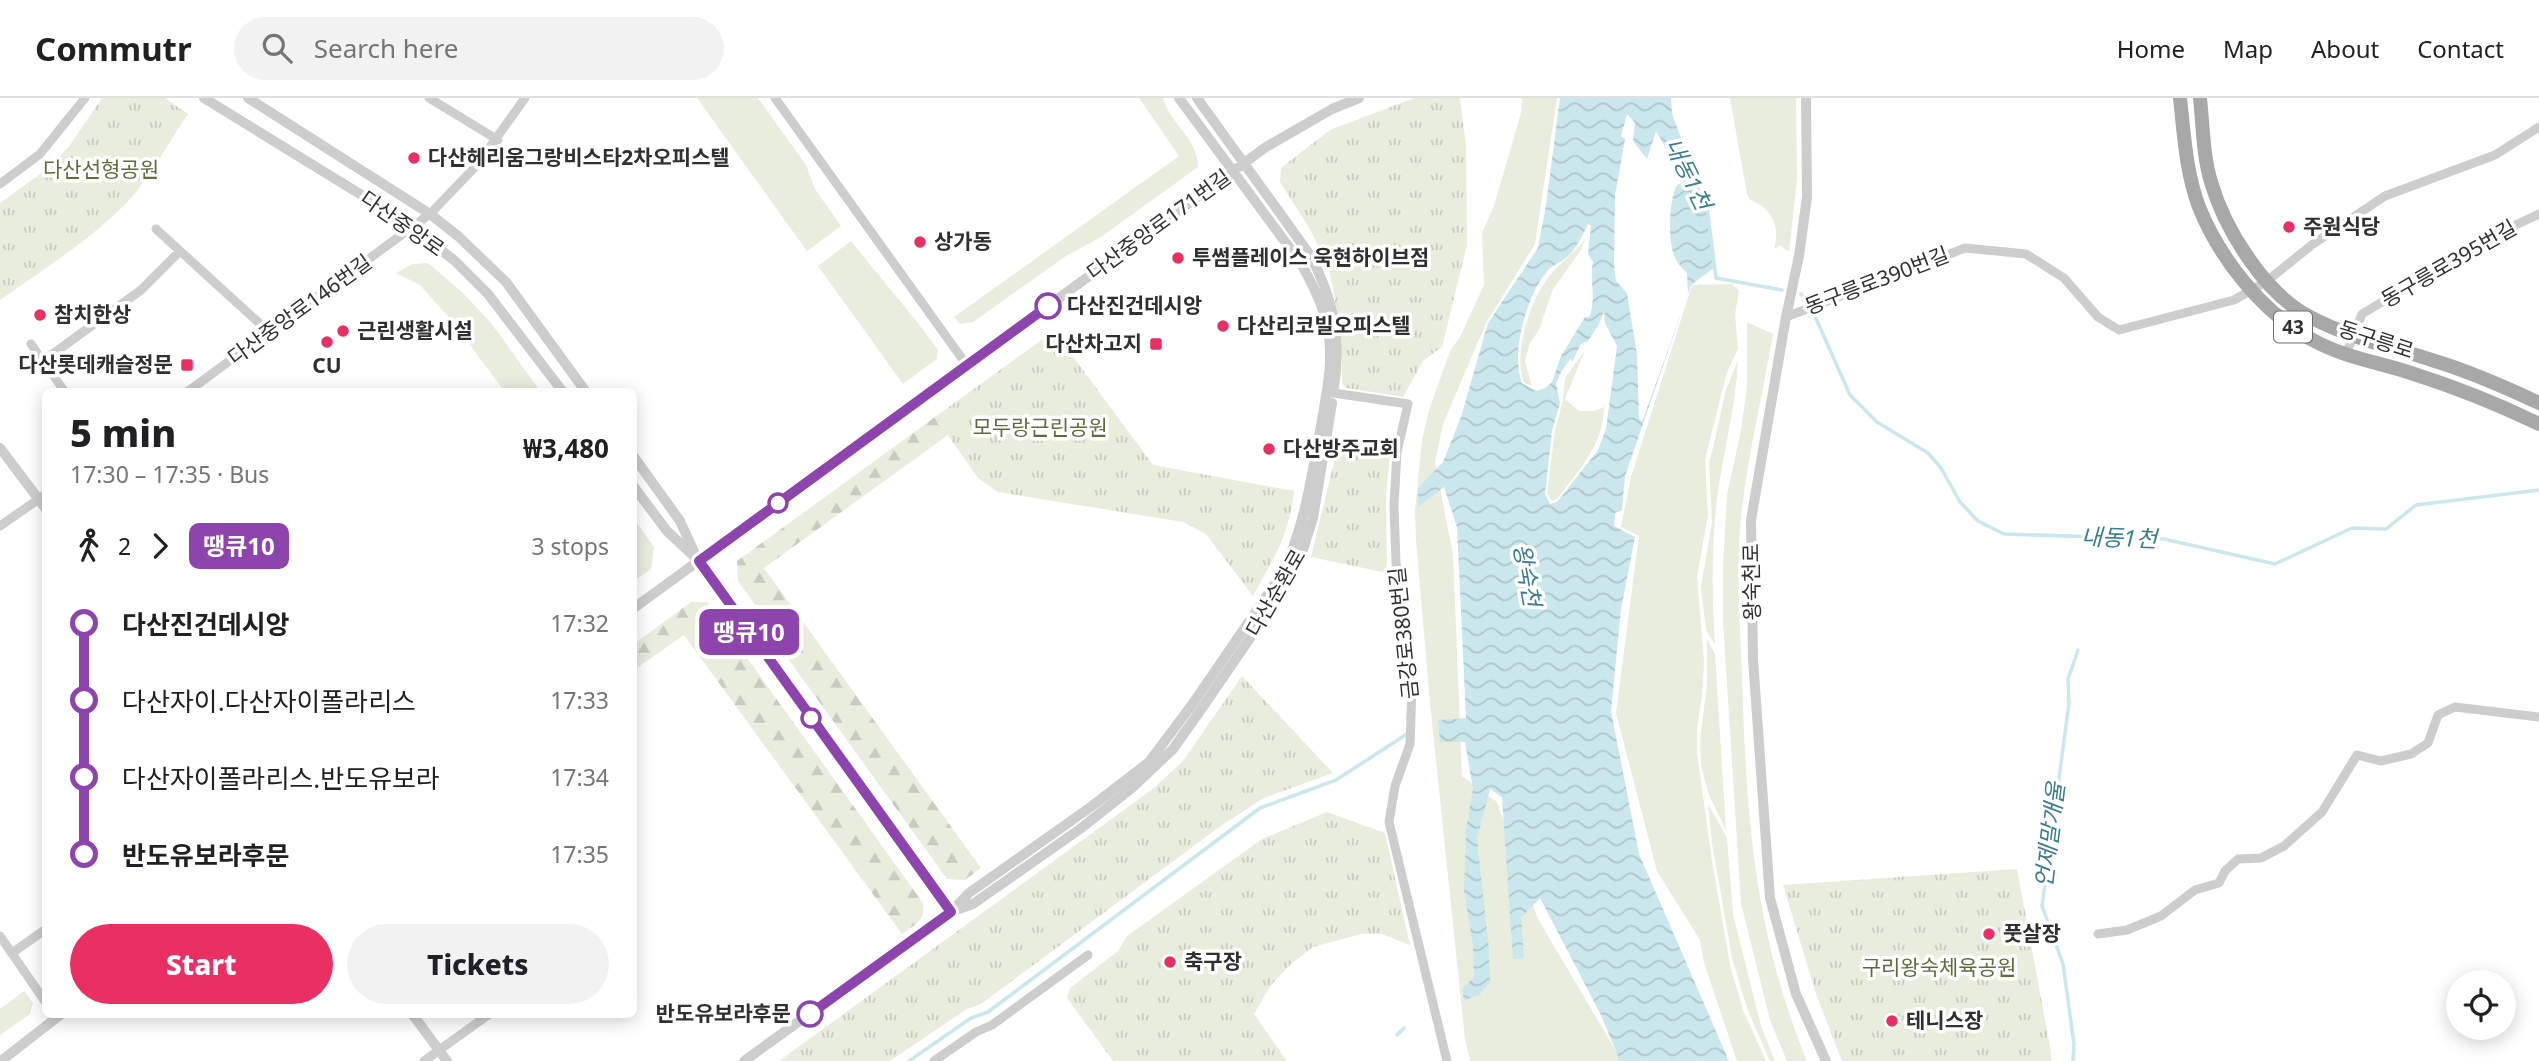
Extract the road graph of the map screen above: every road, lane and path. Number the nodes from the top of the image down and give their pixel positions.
1 (85, 98) edge
2 (204, 98) edge
3 (248, 98) edge
4 (429, 98) edge
5 (525, 98) edge
6 (775, 98) edge
7 (1179, 98) edge
8 (1197, 98) edge
9 (1359, 98) edge
10 (1807, 98) edge
11 (2180, 98) edge
12 (2200, 98) edge
13 (2539, 127) edge
14 (498, 140) junction
15 (1243, 163) junction
16 (1233, 172) junction
17 (0, 184) edge
18 (430, 214) junction
19 (2539, 214) edge
20 (413, 228) junction
21 (156, 229) dead end
22 (180, 251) junction
23 (2267, 281) junction
24 (2251, 292) junction
25 (1786, 317) junction
26 (270, 332) junction
27 (2354, 337) junction
28 (31, 344) dead end
29 (2346, 355) junction
30 (43, 361) junction
31 (966, 364) junction
32 (62, 388) edge
33 (193, 388) edge
34 (560, 388) edge
35 (583, 388) edge
36 (1330, 393) junction
37 (2539, 403) edge
38 (2539, 424) edge
39 (0, 448) edge
40 (637, 461) edge
41 (637, 491) edge
42 (42, 497) edge
43 (0, 526) edge
44 (699, 561) junction
45 (637, 606) edge
46 (2539, 717) edge
47 (951, 912) junction
48 (42, 932) edge
49 (2098, 934) dead end
50 (0, 936) edge
51 (12, 953) junction
52 (1088, 956) dead end
53 (42, 997) edge
54 (55, 1018) edge
55 (415, 1018) edge
56 (484, 1018) edge
57 (438, 1050) junction
58 (1, 1061) edge
59 (424, 1061) edge
60 (447, 1061) edge
61 (744, 1061) edge
62 (934, 1061) edge
63 (1447, 1061) edge
64 (1826, 1061) edge

1 - 17 street
2 - 20 street, 다산중앙로
3 - 18 street, 다산중앙로
4 - 14 street
5 - 14 street, 다산중앙로146번길
6 - 31 street
7 - 16 street, 다산순환로
8 - 15 street, 다산순환로
9 - 15 street, 다산중앙로171번길
10 - 25 street, 왕숙천로
11 - 24 main road, 동구릉로 / 43
12 - 23 main road, 동구릉로 / 43
13 - 23 street, 동구릉로390번길
14 - 18 street, 다산중앙로146번길
15 - 16 street, 다산중앙로171번길
15 - 36 street, 다산순환로
16 - 31 street, 다산중앙로171번길
16 - 36 street, 다산순환로
18 - 20 street, 다산중앙로146번길
18 - 35 street, 다산중앙로
19 - 27 street, 동구릉로395번길
20 - 26 street, 다산중앙로146번길
20 - 34 street, 다산중앙로
21 - 22 street
22 - 26 street
22 - 30 street
23 - 24 street, 동구릉로390번길
23 - 27 main road, 동구릉로 / 43
24 - 25 street, 동구릉로390번길
24 - 29 main road, 동구릉로 / 43
25 - 64 street, 왕숙천로
26 - 33 street, 다산중앙로146번길
27 - 29 street, 동구릉로395번길
27 - 37 main road, 동구릉로 / 43
28 - 30 street
29 - 38 main road, 동구릉로 / 43
30 - 32 street
31 - 44 street, 다산중앙로171번길
36 - 47 street, 다산순환로
36 - 63 street, 금강로380번길
39 - 42 street
40 - 44 street
41 - 44 street
42 - 43 street
44 - 45 street, 다산중앙로171번길
44 - 47 street
46 - 49 street
47 - 61 street, 다산순환로
48 - 51 street
50 - 51 street
51 - 53 street
52 - 62 street
54 - 58 street
55 - 57 street
56 - 57 street
57 - 59 street
57 - 60 street

